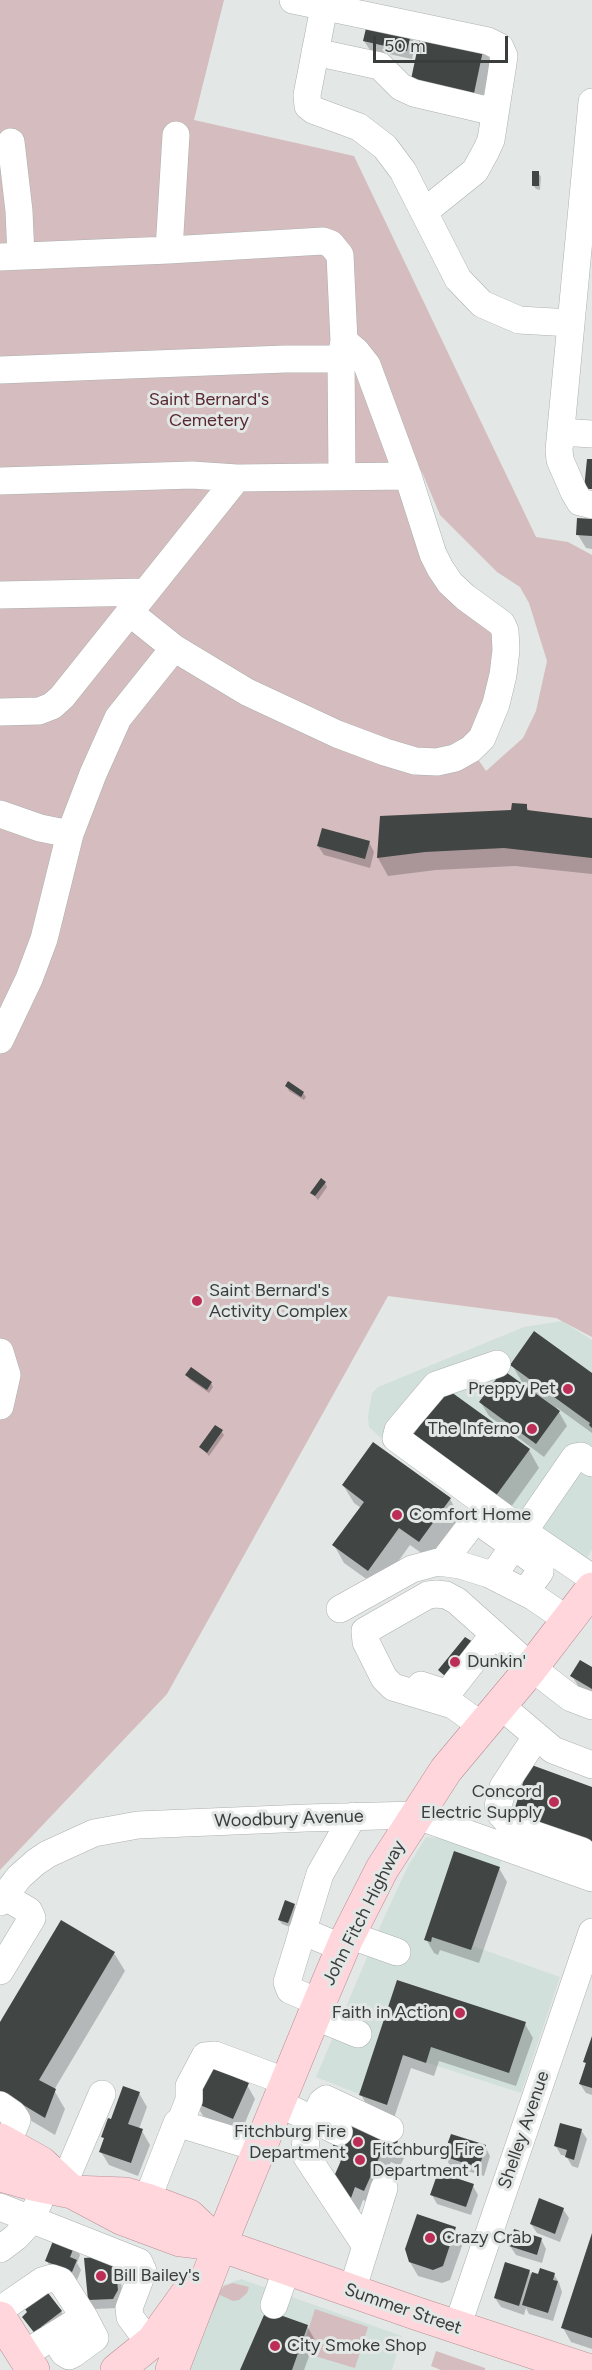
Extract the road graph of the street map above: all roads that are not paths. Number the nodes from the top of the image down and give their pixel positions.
1 (293, 0) edge
2 (324, 7) junction
3 (315, 52) junction
4 (495, 112) junction
5 (591, 118) edge
6 (176, 135) dead end
7 (11, 142) dead end
8 (588, 196) edge
9 (424, 212) junction
10 (585, 241) edge
11 (169, 250) junction
12 (10, 256) edge
13 (571, 323) junction
14 (342, 350) junction
15 (0, 370) edge
16 (561, 432) junction
17 (592, 434) edge
18 (342, 476) junction
19 (408, 476) junction
20 (237, 478) junction
21 (0, 481) edge
22 (592, 505) edge
23 (0, 595) edge
24 (137, 602) junction
25 (174, 648) junction
26 (0, 712) edge
27 (0, 814) edge
28 (70, 834) junction
29 (4, 1024) edge
30 (0, 1352) edge
31 (497, 1364) dead end
32 (0, 1406) edge
33 (592, 1463) edge
34 (518, 1538) junction
35 (442, 1563) junction
36 (493, 1576) junction
37 (592, 1578) edge
38 (525, 1592) junction
39 (462, 1606) junction
40 (340, 1609) dead end
41 (583, 1610) edge
42 (498, 1638) junction
43 (532, 1668) junction
44 (450, 1704) junction
45 (592, 1706) edge
46 (491, 1716) junction
47 (536, 1737) junction
48 (592, 1765) edge
49 (415, 1815) junction
50 (353, 1816) junction
51 (509, 1838) junction
52 (585, 1875) edge
53 (2, 1899) edge
54 (302, 1931) junction
55 (592, 1932) edge
56 (346, 1942) junction
57 (398, 1952) dead end
58 (0, 1971) edge
59 (317, 2009) junction
60 (358, 2034) dead end
61 (102, 2094) dead end
62 (280, 2098) junction
63 (0, 2105) edge
64 (313, 2119) junction
65 (180, 2123) junction
66 (390, 2128) dead end
67 (339, 2132) dead end
68 (259, 2148) junction
69 (2, 2153) edge
70 (59, 2185) junction
71 (384, 2188) dead end
72 (0, 2206) edge
73 (134, 2209) junction
74 (32, 2218) junction
75 (2, 2242) edge
76 (220, 2245) junction
77 (366, 2246) junction
78 (110, 2250) junction
79 (287, 2268) junction
80 (351, 2291) junction
81 (274, 2305) dead end
82 (0, 2310) edge
83 (0, 2318) edge
84 (457, 2327) junction
85 (150, 2344) junction
86 (28, 2362) edge
87 (574, 2368) edge
88 (117, 2370) edge
89 (172, 2370) edge

1 - 2 street
2 - 3 street
2 - 4 street
3 - 4 street
3 - 9 street
4 - 9 street
5 - 8 street
6 - 11 street
7 - 12 street
8 - 10 street
9 - 13 street
10 - 13 street
11 - 12 street
11 - 14 street
13 - 16 street
14 - 15 street
14 - 18 street
14 - 19 street
16 - 17 street
16 - 22 street
18 - 19 street
18 - 20 street
19 - 25 street
20 - 21 street
20 - 24 street
23 - 24 street
24 - 25 street
24 - 26 street
25 - 28 street
27 - 28 street
28 - 29 street
30 - 32 street
31 - 34 street
33 - 34 street
34 - 35 street
34 - 36 street
34 - 37 street
34 - 38 street
35 - 36 street
35 - 40 street
36 - 38 street
38 - 41 street
39 - 42 street
39 - 42 street
39 - 44 street
41 - 43 main road, John Fitch Highway
42 - 43 street
42 - 44 street
43 - 45 street
43 - 46 main road, John Fitch Highway
44 - 46 street
46 - 47 street
46 - 49 main road, John Fitch Highway
47 - 48 street
47 - 51 street
49 - 50 street, Woodbury Avenue
49 - 51 street, Woodbury Avenue
49 - 56 main road, John Fitch Highway
50 - 53 street, Woodbury Avenue
50 - 54 street
51 - 52 street, Woodbury Avenue
53 - 58 street
54 - 56 street
54 - 59 street
55 - 84 street, Shelley Avenue
56 - 57 street
56 - 59 main road, John Fitch Highway
59 - 60 street
59 - 62 main road, John Fitch Highway
61 - 70 street
62 - 64 street
62 - 65 street
62 - 68 main road, John Fitch Highway
63 - 69 street
64 - 66 street
64 - 67 street
64 - 77 street
65 - 68 street
65 - 73 street
68 - 76 main road, John Fitch Highway
69 - 70 main road, Summer Street
70 - 73 main road, Summer Street
70 - 74 street
71 - 77 street
72 - 74 street
73 - 76 main road, Summer Street
73 - 78 street
74 - 75 street
74 - 78 street
76 - 79 main road, Summer Street
76 - 85 main road, John Fitch Highway
76 - 89 main road, John Fitch Highway
77 - 80 street
78 - 85 street
79 - 80 main road, Summer Street
79 - 81 street
80 - 84 main road, Summer Street
82 - 86 street
83 - 86 main road
84 - 87 main road, Summer Street
85 - 88 main road, John Fitch Highway

